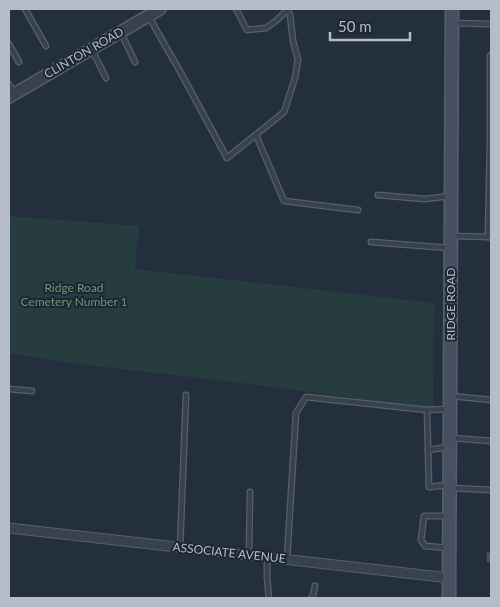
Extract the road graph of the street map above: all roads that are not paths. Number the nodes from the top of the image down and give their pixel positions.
1 (25, 9) edge
2 (160, 9) edge
3 (236, 9) edge
4 (288, 9) edge
5 (452, 9) edge
6 (148, 16) junction
7 (452, 23) junction
8 (491, 24) edge
9 (120, 32) junction
10 (9, 44) edge
11 (46, 46) dead end
12 (91, 49) junction
13 (491, 55) edge
14 (19, 62) dead end
15 (135, 62) dead end
16 (106, 78) dead end
17 (11, 91) edge
18 (256, 135) junction
19 (378, 195) dead end
20 (451, 196) junction
21 (358, 210) dead end
22 (490, 237) edge
23 (371, 242) dead end
24 (451, 242) junction
25 (9, 389) edge
26 (32, 391) dead end
27 (186, 395) dead end
28 (450, 395) junction
29 (491, 400) edge
30 (450, 409) junction
31 (427, 410) junction
32 (491, 441) edge
33 (450, 442) junction
34 (428, 450) junction
35 (450, 486) junction
36 (491, 490) edge
37 (250, 492) dead end
38 (450, 516) junction
39 (9, 528) edge
40 (180, 548) junction
41 (450, 548) junction
42 (249, 556) junction
43 (267, 558) junction
44 (287, 560) junction
45 (450, 578) junction
46 (315, 586) dead end
47 (270, 598) edge
48 (312, 598) edge
49 (450, 598) edge

1 - 11 lane
2 - 6 street, CLINTON ROAD
3 - 4 lane
4 - 18 lane
5 - 7 main road, RIDGE ROAD
6 - 9 street, CLINTON ROAD
6 - 18 lane
7 - 8 lane
7 - 20 main road, RIDGE ROAD
9 - 12 street, CLINTON ROAD
9 - 15 lane
10 - 14 lane
12 - 16 lane
12 - 17 street, CLINTON ROAD
13 - 22 lane
18 - 21 lane
19 - 20 lane
20 - 24 main road, RIDGE ROAD
22 - 24 lane
23 - 24 lane
24 - 28 main road, RIDGE ROAD
25 - 26 lane
27 - 40 lane
28 - 29 lane
28 - 30 main road, RIDGE ROAD
30 - 31 lane
30 - 33 main road, RIDGE ROAD
31 - 34 lane
31 - 44 lane
32 - 33 lane
33 - 34 lane
33 - 35 main road, RIDGE ROAD
34 - 35 lane
35 - 36 lane
35 - 38 main road, RIDGE ROAD
37 - 42 lane
38 - 41 main road, RIDGE ROAD
38 - 41 lane
39 - 40 street, ASSOCIATE AVENUE
40 - 42 street, ASSOCIATE AVENUE
41 - 45 main road, RIDGE ROAD
42 - 43 street, ASSOCIATE AVENUE
43 - 44 street, ASSOCIATE AVENUE
43 - 47 lane
44 - 45 street, ASSOCIATE AVENUE
45 - 49 main road, RIDGE ROAD
46 - 48 lane

